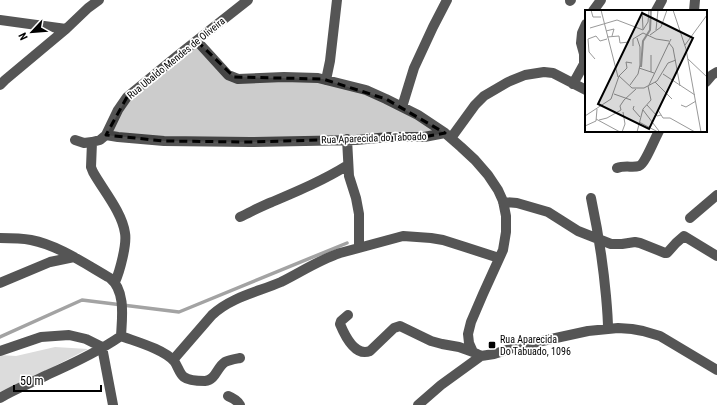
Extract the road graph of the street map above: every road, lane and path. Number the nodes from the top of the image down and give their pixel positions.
1 (99, 0) edge
2 (248, 0) edge
3 (337, 0) edge
4 (447, 0) edge
5 (601, 0) edge
6 (662, 0) edge
7 (695, 0) edge
8 (595, 10) edge
9 (657, 10) edge
10 (694, 10) edge
11 (0, 20) edge
12 (585, 26) edge
13 (66, 29) junction
14 (197, 41) junction
15 (717, 72) edge
16 (326, 80) junction
17 (707, 81) edge
18 (573, 84) junction
19 (0, 85) edge
20 (585, 90) edge
21 (402, 107) junction
22 (658, 132) edge
23 (106, 135) junction
24 (448, 136) junction
25 (75, 140) dead end
26 (347, 140) junction
27 (92, 142) junction
28 (348, 165) junction
29 (617, 168) dead end
30 (717, 195) edge
31 (590, 198) dead end
32 (503, 202) junction
33 (240, 217) dead end
34 (690, 218) dead end
35 (0, 238) edge
36 (599, 239) junction
37 (359, 248) junction
38 (717, 256) edge
39 (74, 257) junction
40 (499, 258) junction
41 (115, 282) junction
42 (0, 283) edge
43 (345, 318) dead end
44 (608, 329) junction
45 (121, 336) junction
46 (102, 347) junction
47 (0, 351) edge
48 (477, 354) junction
49 (240, 358) dead end
50 (174, 360) junction
51 (717, 370) edge
52 (228, 396) dead end
53 (0, 398) edge
54 (113, 405) edge
55 (240, 405) edge
56 (418, 405) edge

1 - 13 street
2 - 14 street, Rua Ubaldo Mendes de Oliveira
3 - 16 street
4 - 21 street
5 - 8 street
6 - 9 street
7 - 10 street
11 - 13 street
12 - 18 street
13 - 19 street
14 - 16 street
14 - 23 street, Rua Ubaldo Mendes de Oliveira
15 - 17 street
16 - 21 street
18 - 20 street
18 - 24 street
21 - 24 street
22 - 29 street
23 - 26 street, Rua Aparecida do Taboado
23 - 27 street
24 - 26 street, Rua Aparecida do Taboado
24 - 32 street
25 - 27 street
26 - 28 street
27 - 41 street
28 - 33 street
28 - 37 street
30 - 34 street
31 - 36 street
32 - 36 street
32 - 40 street
35 - 39 street
36 - 38 street
36 - 44 street
37 - 40 street
37 - 50 street
39 - 41 street
39 - 42 street
40 - 48 street
41 - 45 street
43 - 48 street
44 - 48 street
44 - 51 street
45 - 46 street
45 - 50 street
46 - 47 street
46 - 53 street
46 - 54 street
48 - 56 street
49 - 50 street
52 - 55 street

